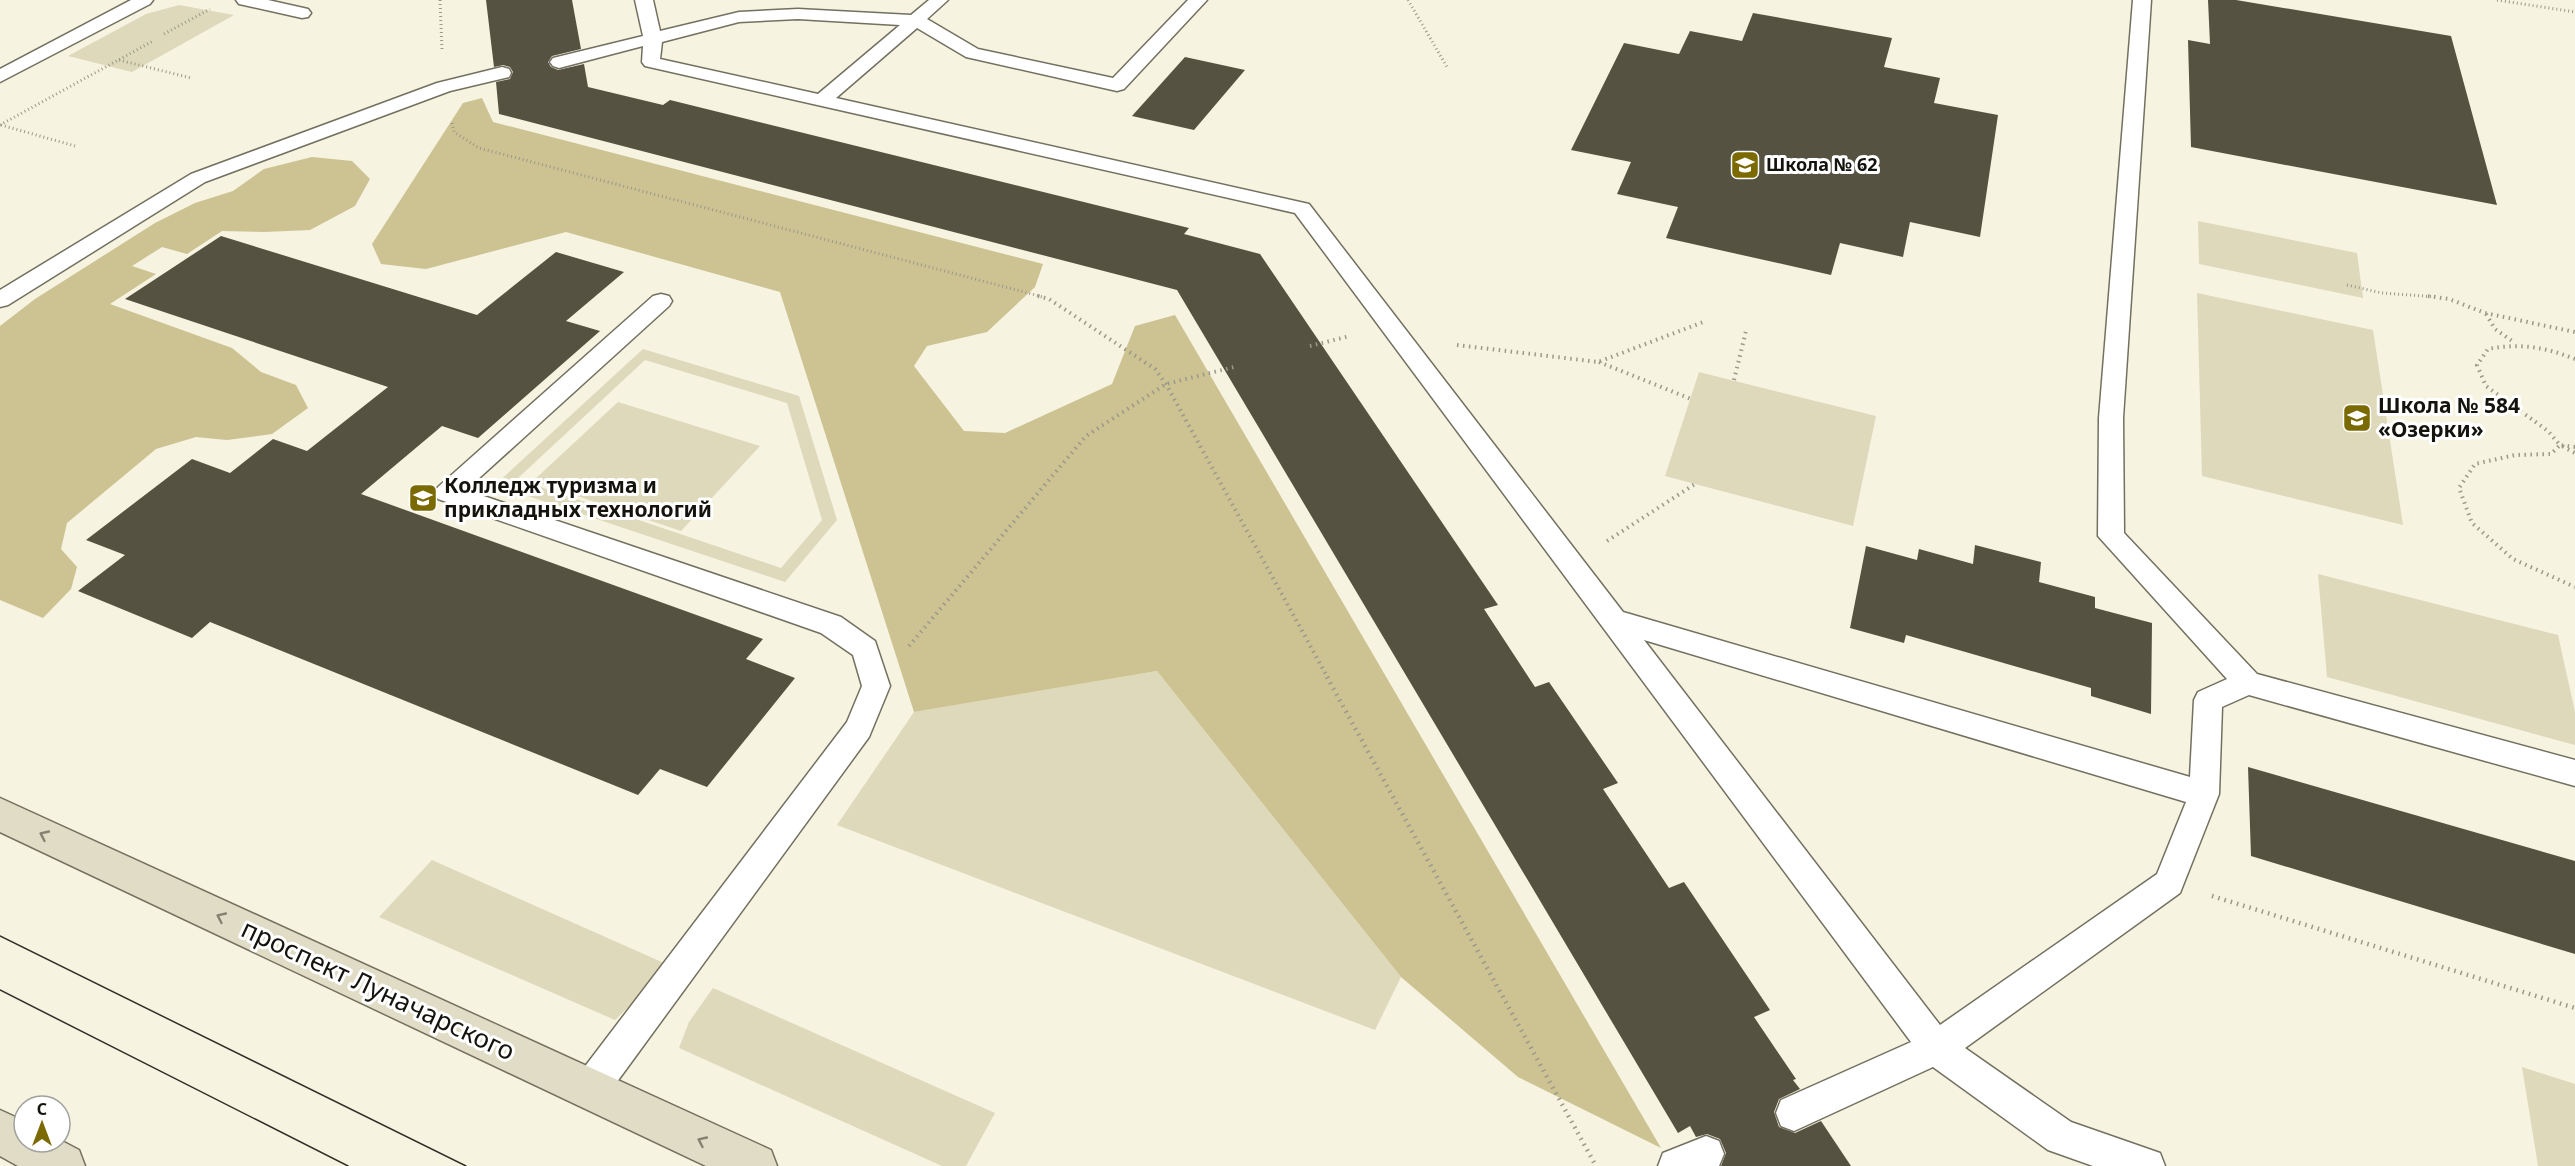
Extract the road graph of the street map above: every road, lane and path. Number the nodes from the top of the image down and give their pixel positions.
1 (144, 0) edge
2 (245, 0) edge
3 (440, 0) edge
4 (644, 0) edge
5 (939, 0) edge
6 (1198, 0) edge
7 (1408, 0) edge
8 (2142, 0) edge
9 (2497, 0) edge
10 (217, 5) dead end
11 (2575, 12) edge
12 (302, 13) dead end
13 (915, 20) junction
14 (653, 39) junction
15 (59, 45) junction
16 (119, 60) junction
17 (559, 62) dead end
18 (1448, 67) dead end
19 (502, 73) dead end
20 (0, 76) edge
21 (191, 78) dead end
22 (444, 87) junction
23 (822, 100) junction
24 (0, 125) edge
25 (75, 146) dead end
26 (2347, 285) dead end
27 (0, 300) edge
28 (661, 301) dead end
29 (2485, 313) junction
30 (1706, 321) dead end
31 (1746, 331) dead end
32 (2575, 332) edge
33 (1400, 339) junction
34 (2515, 343) junction
35 (2575, 358) edge
36 (1598, 362) junction
37 (1234, 367) dead end
38 (1734, 380) dead end
39 (1166, 384) junction
40 (1690, 399) dead end
41 (2560, 445) junction
42 (2575, 447) edge
43 (2575, 453) edge
44 (1695, 484) dead end
45 (1571, 565) junction
46 (2575, 587) edge
47 (1613, 620) junction
48 (2248, 683) junction
49 (876, 686) junction
50 (2575, 773) edge
51 (2204, 794) junction
52 (0, 814) edge
53 (2169, 883) junction
54 (2575, 1008) edge
55 (1936, 1048) junction
56 (590, 1089) junction
57 (1794, 1113) dead end
58 (0, 1132) edge
59 (63, 1166) edge
60 (755, 1166) edge
61 (1596, 1166) edge
62 (2147, 1166) edge

1 - 15 lane
2 - 12 lane
3 - 22 path
4 - 14 lane
5 - 13 lane
6 - 13 lane
7 - 18 path
8 - 48 lane
9 - 11 path
10 - 16 path
13 - 14 lane
13 - 23 lane
14 - 17 lane
14 - 23 lane
15 - 16 path
15 - 20 lane
16 - 21 path
16 - 24 path
19 - 22 lane
22 - 27 lane
22 - 39 path
23 - 33 lane
24 - 25 path
26 - 29 path
28 - 49 lane
29 - 32 path
29 - 34 path
30 - 36 path
31 - 38 path
33 - 36 path
33 - 45 lane
34 - 35 path
34 - 41 path
36 - 40 path
37 - 39 path
39 - 49 path
39 - 61 path
41 - 42 path
41 - 43 path
41 - 46 path
44 - 45 path
45 - 47 lane
47 - 51 lane
47 - 55 lane
48 - 50 lane
48 - 51 lane
49 - 56 lane
51 - 53 lane
56 -> 52 main road, проспект Луначарского
53 - 54 path
53 - 55 lane
55 - 57 lane
55 - 62 lane
60 -> 56 main road, проспект Луначарского
58 - 59 main road

